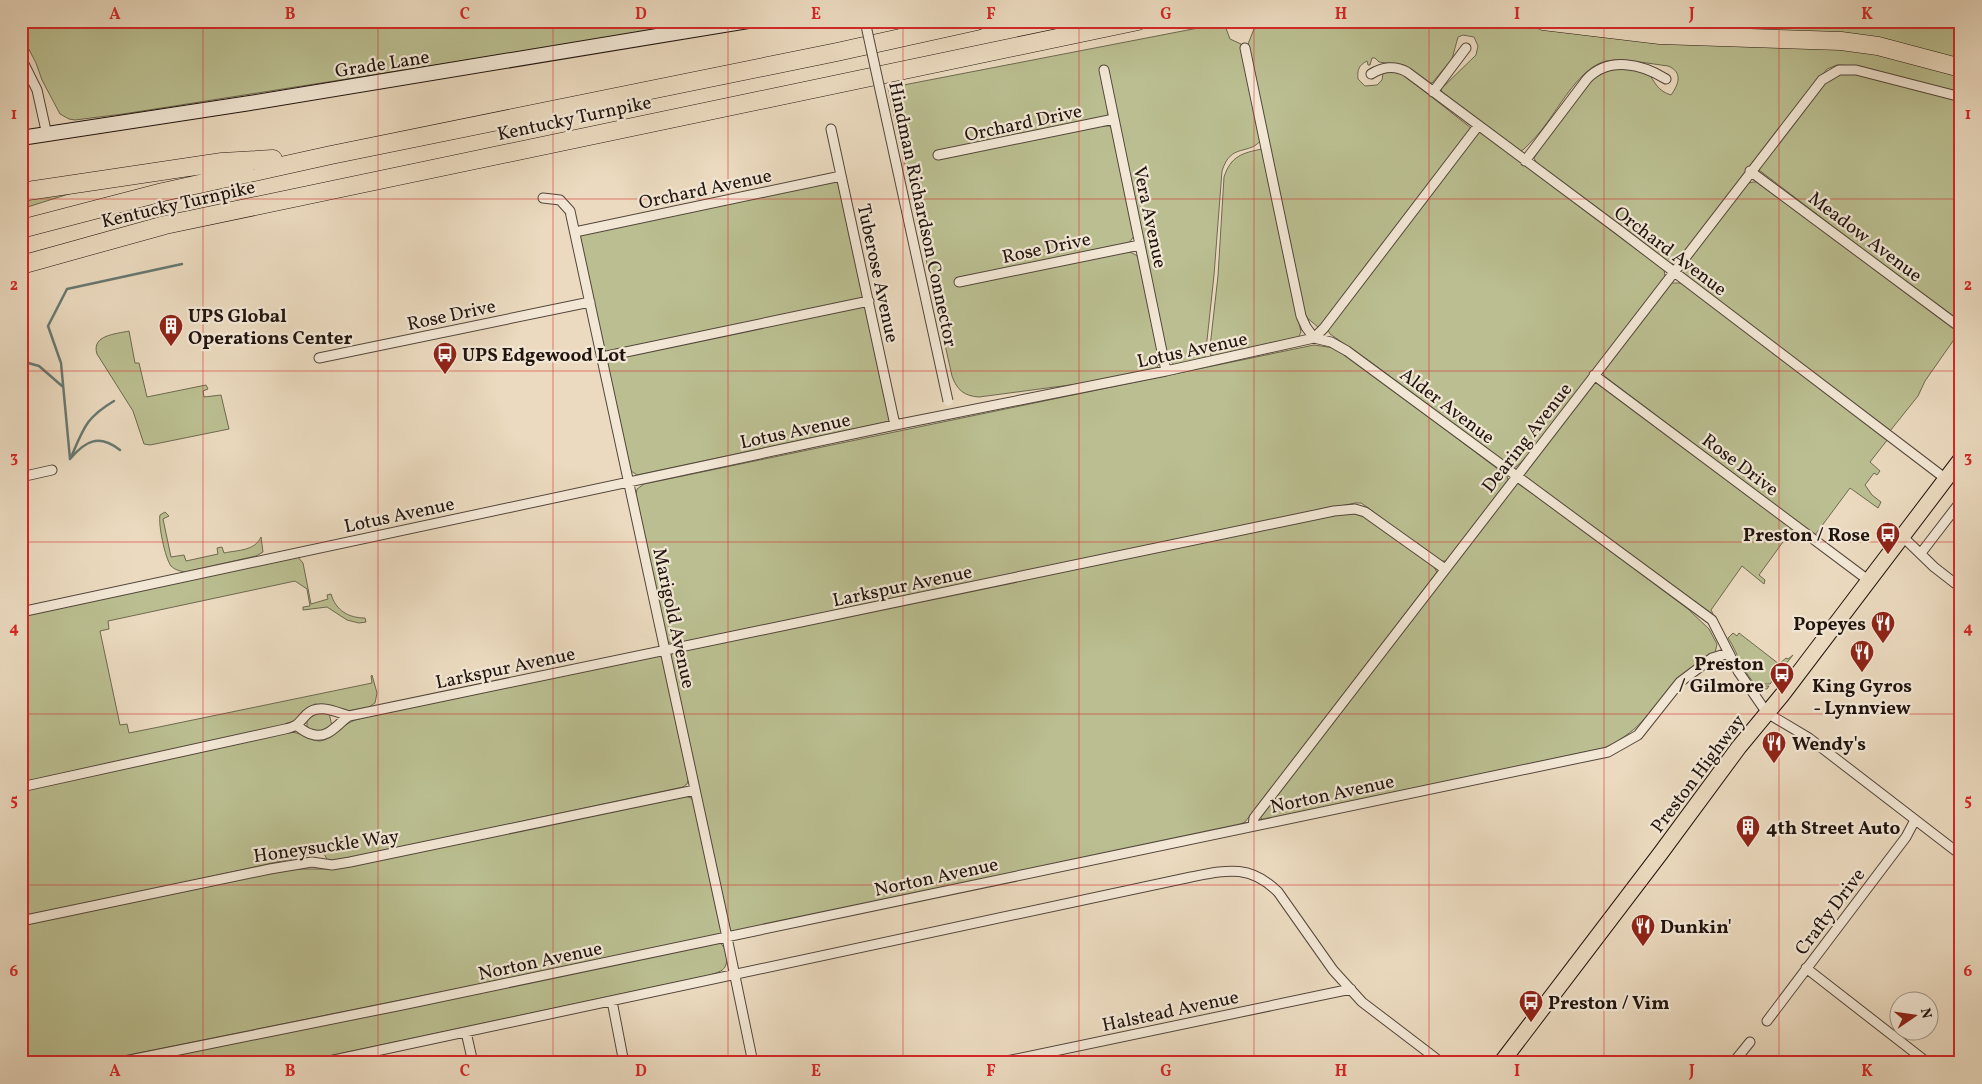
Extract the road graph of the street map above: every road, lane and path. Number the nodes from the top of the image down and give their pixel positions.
1 (748, 21) edge
2 (865, 21) edge
3 (977, 21) edge
4 (1138, 21) edge
5 (1543, 21) edge
6 (714, 24) edge
7 (1245, 48) dead end
8 (1466, 48) dead end
9 (21, 58) edge
10 (1961, 68) edge
11 (1104, 70) dead end
12 (1371, 74) dead end
13 (1666, 79) dead end
14 (1432, 92) junction
15 (1961, 97) edge
16 (1114, 120) junction
17 (1478, 126) junction
18 (831, 129) dead end
19 (47, 135) junction
20 (21, 138) edge
21 (331, 155) junction
22 (938, 156) dead end
23 (1525, 160) junction
24 (1750, 171) junction
25 (842, 176) junction
26 (21, 192) edge
27 (543, 198) dead end
28 (21, 229) edge
29 (575, 232) junction
30 (1140, 245) junction
31 (21, 266) edge
32 (1673, 272) junction
33 (959, 282) dead end
34 (869, 301) junction
35 (590, 302) junction
36 (1961, 328) edge
37 (1314, 338) junction
38 (602, 357) junction
39 (319, 358) dead end
40 (1166, 371) junction
41 (1594, 375) junction
42 (951, 414) junction
43 (895, 425) junction
44 (1961, 459) edge
45 (52, 470) dead end
46 (1516, 476) junction
47 (21, 477) edge
48 (1946, 478) junction
49 (630, 482) junction
50 (1961, 501) edge
51 (1902, 536) junction
52 (1922, 553) junction
53 (1445, 569) junction
54 (1868, 580) junction
55 (1961, 588) edge
56 (21, 612) edge
57 (665, 650) junction
58 (1728, 653) junction
59 (1768, 713) junction
60 (349, 716) junction
61 (297, 726) junction
62 (21, 787) edge
63 (695, 790) junction
64 (1915, 820) junction
65 (1253, 826) junction
66 (1961, 855) edge
67 (21, 922) edge
68 (727, 937) junction
69 (1806, 968) junction
70 (734, 974) junction
71 (1350, 989) junction
72 (612, 1001) junction
73 (1767, 1021) dead end
74 (466, 1032) junction
75 (1750, 1042) dead end
76 (115, 1063) edge
77 (320, 1063) edge
78 (472, 1063) edge
79 (624, 1063) edge
80 (752, 1063) edge
81 (997, 1063) edge
82 (1442, 1063) edge
83 (1501, 1063) edge
84 (1733, 1063) edge
85 (1928, 1063) edge

1 - 6 main road, Grade Lane
2 - 42 street, Hindman Richardson Connector, bridge
3 - 21 highway
4 - 31 highway, Kentucky Turnpike
5 - 10 highway
6 - 19 main road, Grade Lane
7 - 37 street
8 - 14 street
9 - 19 street
11 - 16 street, Vera Avenue
12 - 14 street, Orchard Avenue
13 - 23 street
14 - 17 street, Orchard Avenue
15 - 24 street, Dearing Avenue
16 - 22 street, Orchard Drive
16 - 30 street, Vera Avenue
17 - 23 street, Orchard Avenue
17 - 37 street
18 - 25 street, Tuberose Avenue
19 - 20 main road, Grade Lane
21 - 26 highway
21 - 28 highway
23 - 32 street, Orchard Avenue
24 - 32 street, Dearing Avenue
24 - 36 street, Meadow Avenue
25 - 29 street, Orchard Avenue
25 - 34 street, Tuberose Avenue
27 - 29 street, Marigold Avenue
29 - 35 street, Marigold Avenue
30 - 33 street, Rose Drive
30 - 40 street, Vera Avenue
32 - 41 street, Dearing Avenue
32 - 48 street, Orchard Avenue
34 - 38 street
34 - 43 street, Tuberose Avenue
35 - 38 street, Marigold Avenue
35 - 39 street, Rose Drive
37 - 40 street, Lotus Avenue
37 - 46 street, Alder Avenue
38 - 49 street, Marigold Avenue
40 - 42 street, Lotus Avenue
41 - 46 street, Dearing Avenue
41 - 54 street, Rose Drive
42 - 43 street, Lotus Avenue
43 - 49 street, Lotus Avenue
44 - 48 main road, Preston Highway
45 - 47 street
46 - 53 street, Dearing Avenue
46 - 58 street, Alder Avenue
48 - 51 main road, Preston Highway
49 - 56 street, Lotus Avenue
49 - 57 street, Marigold Avenue
50 - 52 street
51 - 52 street
51 - 54 main road, Preston Highway
52 - 55 street
53 - 57 street, Larkspur Avenue
53 - 65 street, Dearing Avenue
54 - 59 main road, Preston Highway
57 - 60 street, Larkspur Avenue
57 - 63 street, Marigold Avenue
58 - 59 street, Alder Avenue
58 - 65 street, Norton Avenue
59 - 64 street
59 - 83 main road, Preston Highway
60 - 61 street, Larkspur Avenue
60 - 61 street, Larkspur Avenue
61 - 62 street, Larkspur Avenue
63 - 67 street, Honeysuckle Way
63 - 68 street, Marigold Avenue
64 - 66 street
64 - 69 street, Crafty Drive
65 - 68 street, Norton Avenue
68 - 70 street, Marigold Avenue
68 - 76 street, Norton Avenue
69 - 73 street, Crafty Drive
69 - 85 street
70 - 71 street
70 - 72 street
70 - 80 street, Marigold Avenue
71 - 81 street, Halstead Avenue
71 - 82 street
72 - 74 street
72 - 79 street
74 - 77 street
74 - 78 street
75 - 84 street

